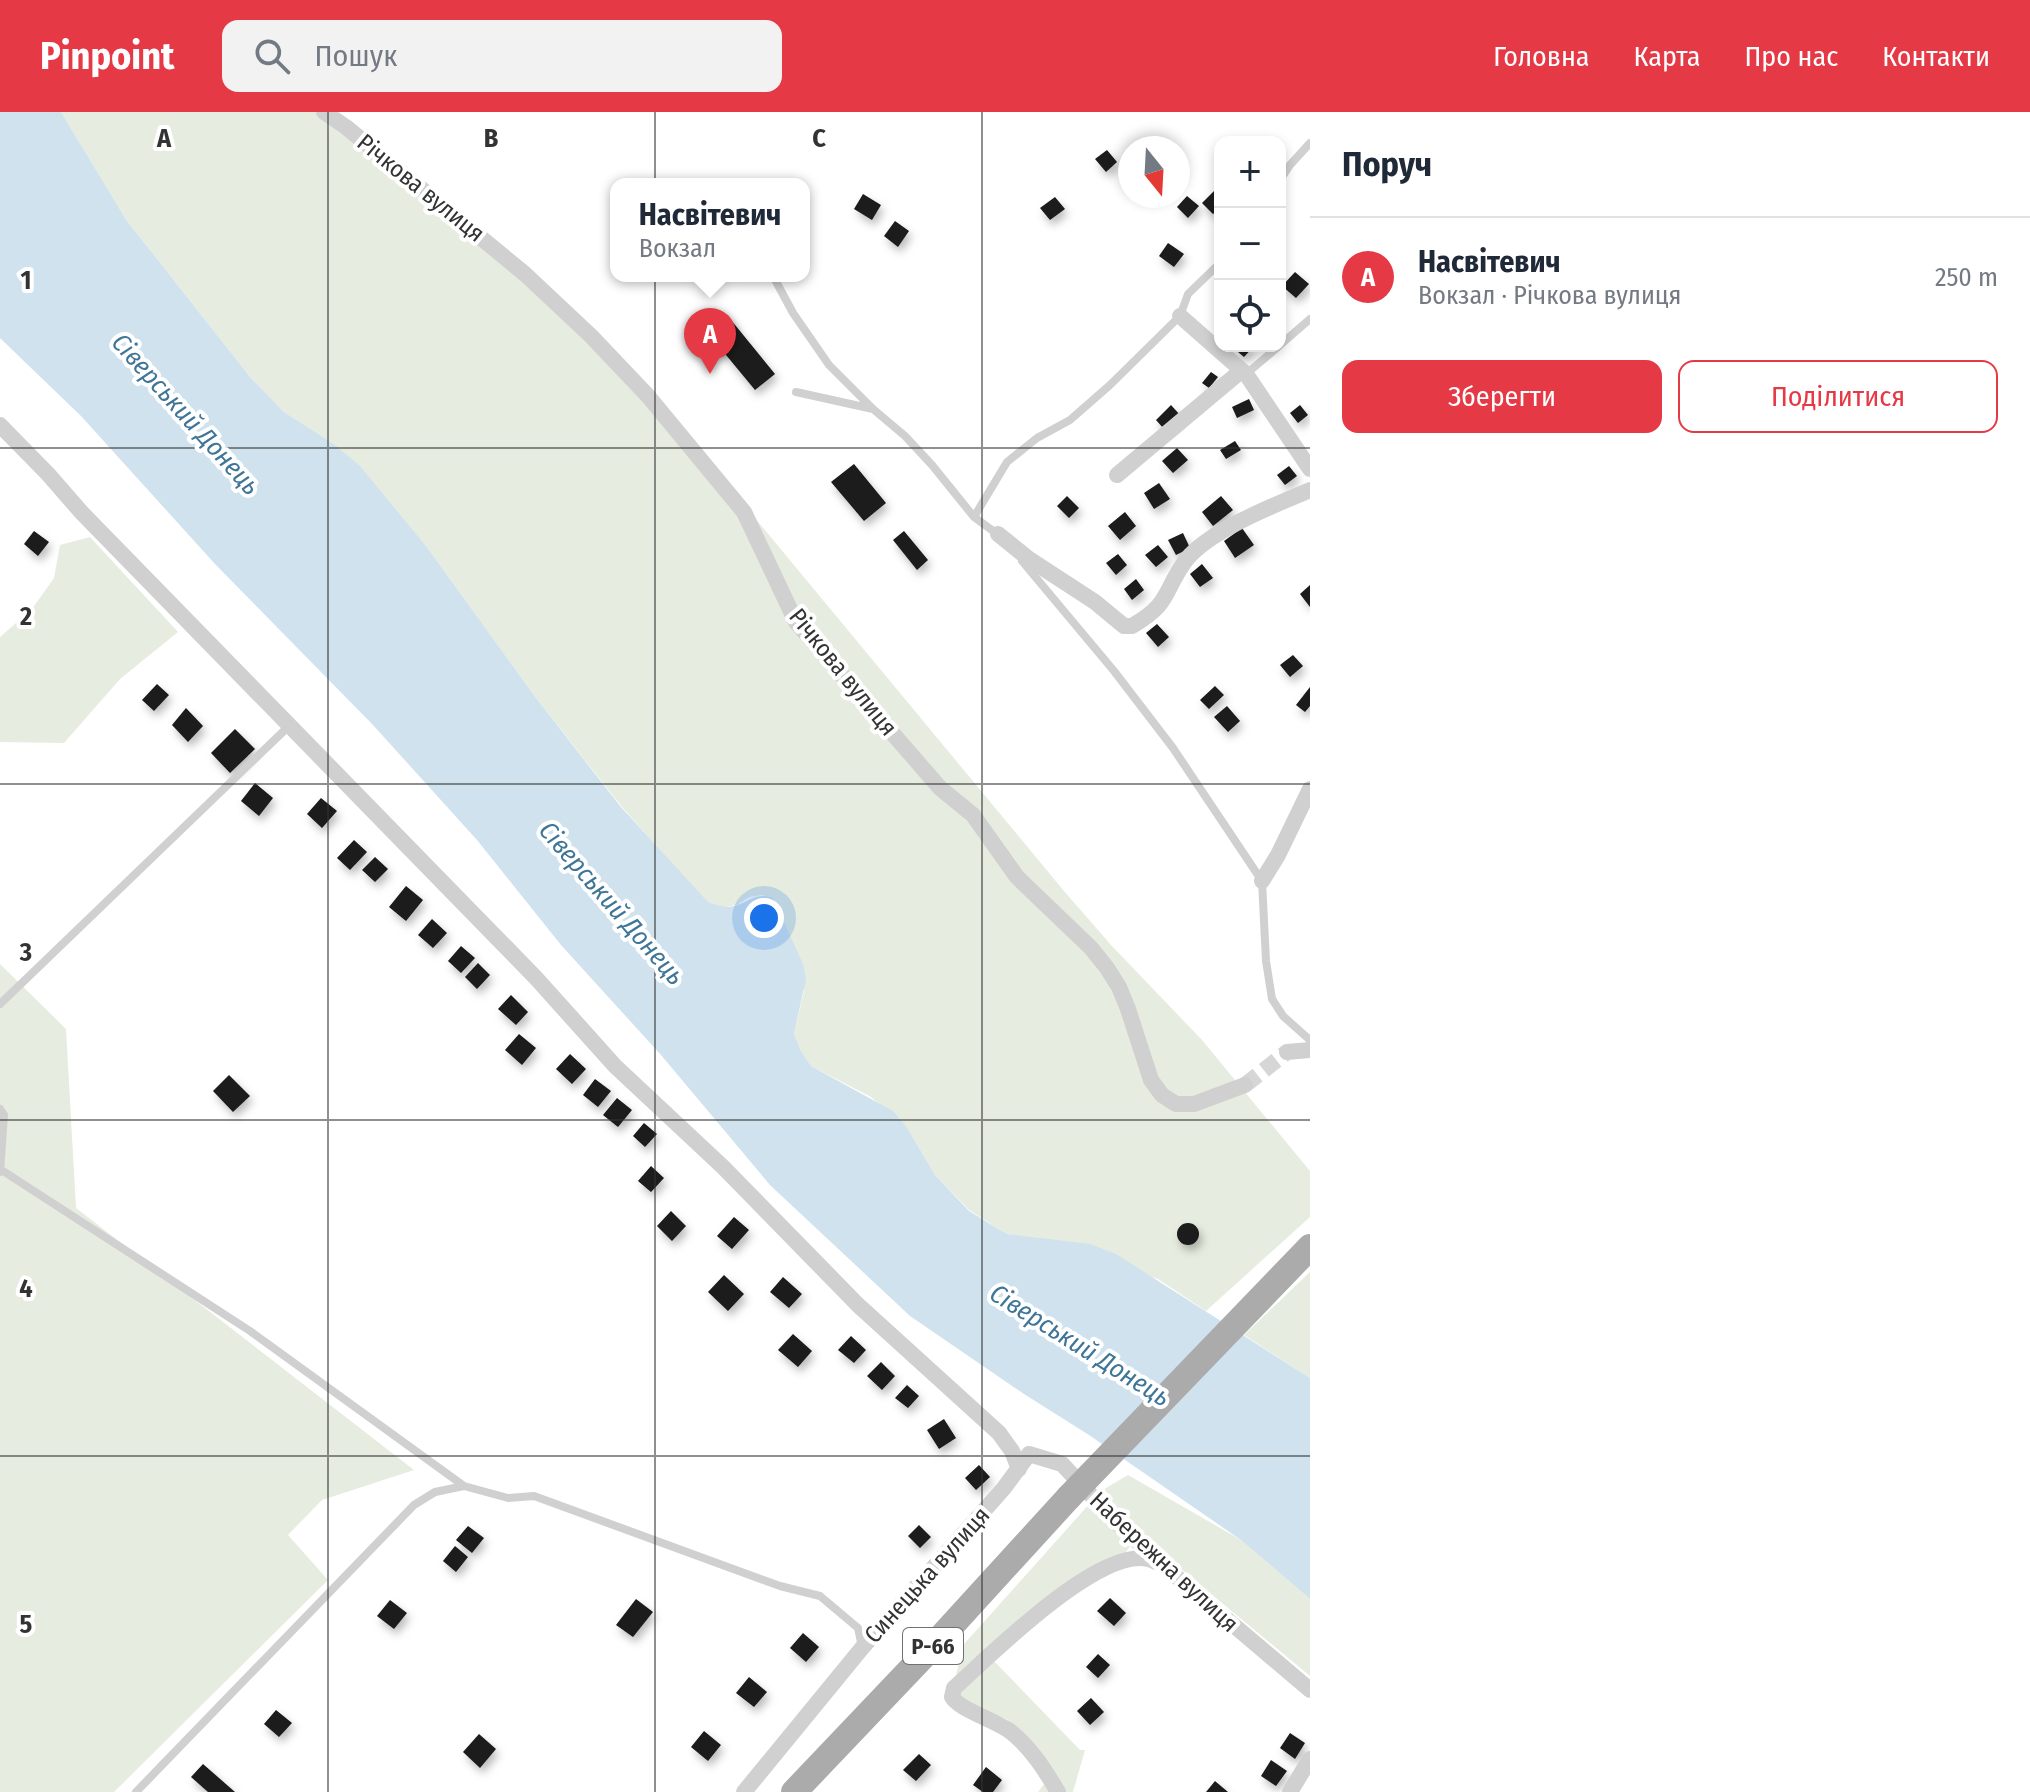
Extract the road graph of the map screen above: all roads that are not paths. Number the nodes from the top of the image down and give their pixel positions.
1 (324, 112) edge
2 (1310, 143) edge
3 (1286, 171) edge
4 (1214, 269) edge
5 (776, 282) edge
6 (1180, 316) junction
7 (1310, 319) edge
8 (1286, 339) edge
9 (1270, 352) edge
10 (1243, 372) junction
11 (796, 392) dead end
12 (873, 409) junction
13 (0, 425) edge
14 (1310, 469) edge
15 (1117, 475) dead end
16 (1310, 490) edge
17 (974, 517) junction
18 (998, 534) junction
19 (290, 725) junction
20 (1310, 789) edge
21 (1262, 881) junction
22 (0, 1004) edge
23 (1310, 1040) edge
24 (1310, 1050) edge
25 (1287, 1052) tunnel mouth
26 (1245, 1085) tunnel mouth
27 (0, 1109) edge
28 (0, 1170) edge
29 (1310, 1247) edge
30 (1019, 1469) junction
31 (464, 1486) junction
32 (1165, 1567) junction
33 (862, 1648) junction
34 (1310, 1690) edge
35 (1310, 1759) edge
36 (136, 1792) edge
37 (744, 1792) edge
38 (794, 1792) edge
39 (1058, 1792) edge
40 (1290, 1792) edge

1 - 26 street, Річкова вулиця
2 - 3 lane
4 - 6 lane
5 - 12 lane
6 - 10 street
6 - 17 lane
7 - 8 lane
9 - 10 lane
10 - 14 street
10 - 15 street
11 - 12 lane
12 - 17 lane
13 - 19 street
16 - 18 street
17 - 18 lane
18 - 21 lane
19 - 22 lane
19 - 30 street
20 - 21 street
21 - 23 lane
24 - 25 street
27 - 28 lane
28 - 31 lane
29 - 38 main road, Р-66, bridge
30 - 32 street, Набережна вулиця
30 - 33 street, Синецька вулиця
31 - 33 lane
31 - 36 lane
32 - 34 street, Набережна вулиця
32 - 39 street
33 - 37 street, Синецька вулиця
35 - 40 street

